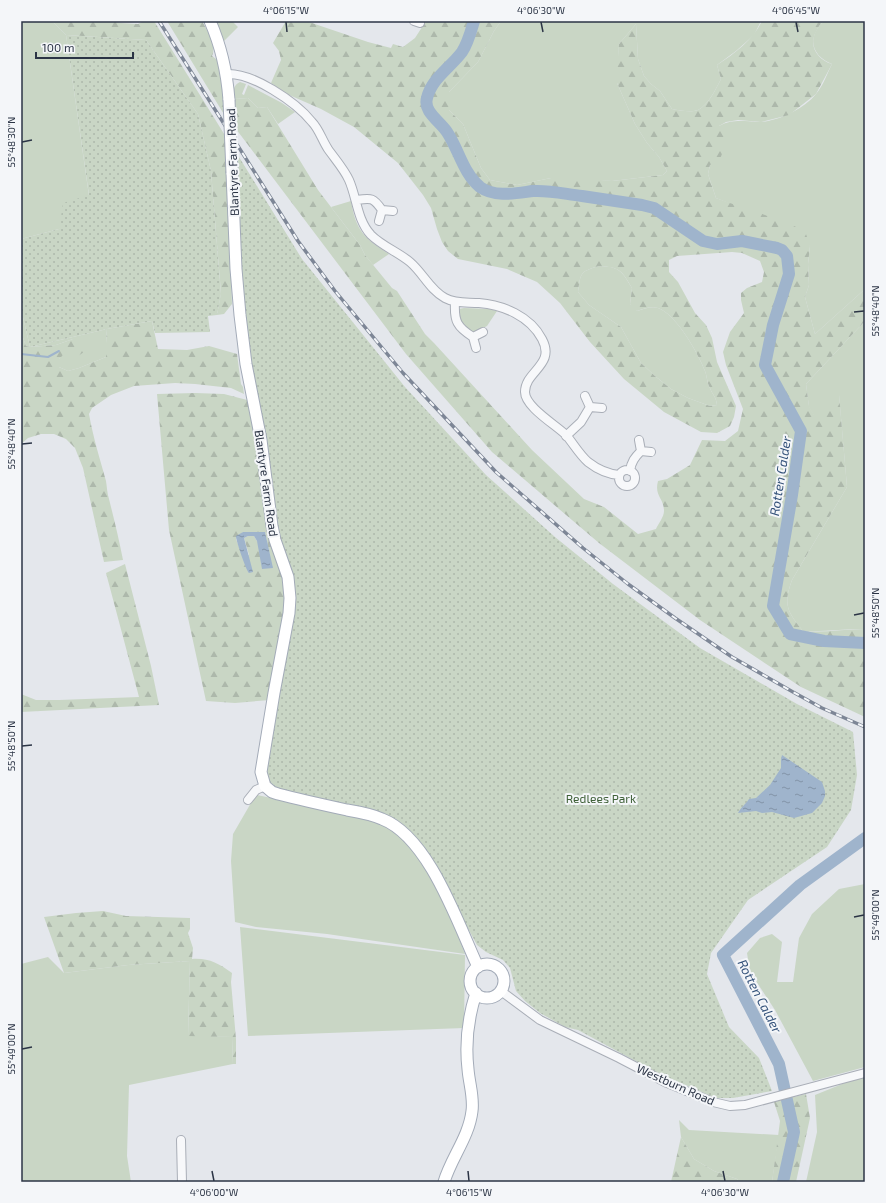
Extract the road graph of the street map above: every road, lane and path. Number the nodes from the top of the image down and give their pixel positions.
1 (210, 21) edge
2 (226, 74) junction
3 (356, 200) junction
4 (382, 210) junction
5 (393, 211) dead end
6 (379, 221) dead end
7 (455, 303) junction
8 (483, 332) dead end
9 (473, 337) junction
10 (476, 348) dead end
11 (585, 396) dead end
12 (590, 407) junction
13 (602, 408) dead end
14 (566, 436) junction
15 (639, 440) dead end
16 (641, 451) junction
17 (651, 452) dead end
18 (630, 470) junction
19 (620, 475) junction
20 (265, 786) junction
21 (248, 800) dead end
22 (478, 967) junction
23 (501, 991) junction
24 (476, 993) junction
25 (865, 1073) edge
26 (181, 1140) dead end
27 (182, 1182) edge
28 (444, 1182) edge

1 - 2 main road, Blantyre Farm Road
2 - 3 street
2 - 20 main road, Blantyre Farm Road, bridge
3 - 4 street
3 - 7 street
4 - 5 street
4 - 6 street
7 - 9 street
7 - 14 street
8 - 9 street
9 - 10 street
11 - 12 street
12 - 13 street
12 - 14 street
14 - 19 street
15 - 16 street
16 - 17 street
16 - 18 street
18 - 19 street
18 - 19 street
20 - 21 street
20 - 22 main road
22 - 23 main road
22 - 24 main road
23 - 24 main road
23 - 25 street, Westburn Road
24 - 28 main road
26 - 27 street

